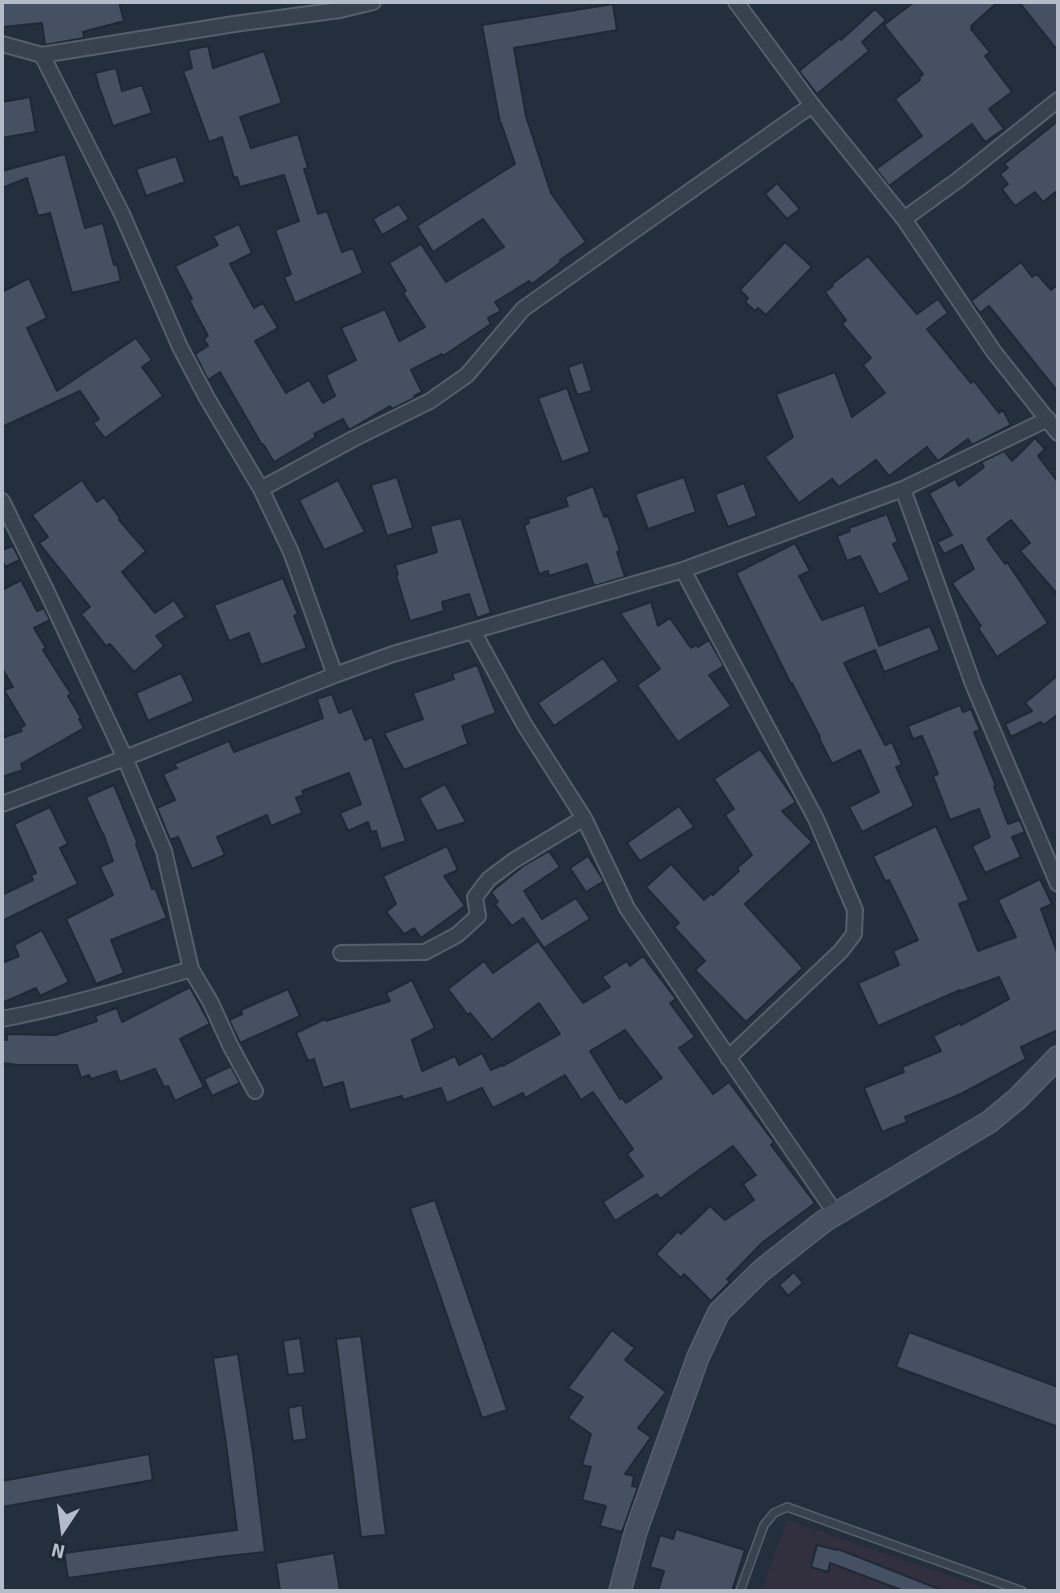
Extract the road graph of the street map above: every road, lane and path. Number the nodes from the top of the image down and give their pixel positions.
1 (373, 2) edge
2 (736, 2) edge
3 (2, 44) edge
4 (42, 55) junction
5 (1058, 100) edge
6 (812, 105) junction
7 (904, 219) junction
8 (1048, 419) junction
9 (1058, 433) edge
10 (261, 489) junction
11 (903, 489) junction
12 (2, 501) edge
13 (683, 570) junction
14 (473, 631) junction
15 (335, 675) junction
16 (125, 758) junction
17 (2, 804) edge
18 (584, 818) junction
19 (1058, 884) edge
20 (341, 953) dead end
21 (191, 969) junction
22 (2, 1019) edge
23 (1058, 1057) edge
24 (728, 1058) junction
25 (255, 1091) dead end
26 (836, 1214) junction
27 (620, 1591) edge
28 (740, 1591) edge
29 (1021, 1591) edge

1 - 4 street
2 - 6 street
3 - 4 street
4 - 10 street
5 - 7 street
6 - 7 street
6 - 10 street
7 - 8 street
8 - 9 street
8 - 11 street
10 - 15 street
11 - 13 street
11 - 19 street
12 - 16 street
13 - 14 street
13 - 24 street
14 - 15 street
14 - 18 street
15 - 16 street
16 - 17 street
16 - 21 street
18 - 20 street
18 - 24 street
21 - 22 street
21 - 25 street
23 - 26 street
24 - 26 street
26 - 27 street
28 - 29 lane

